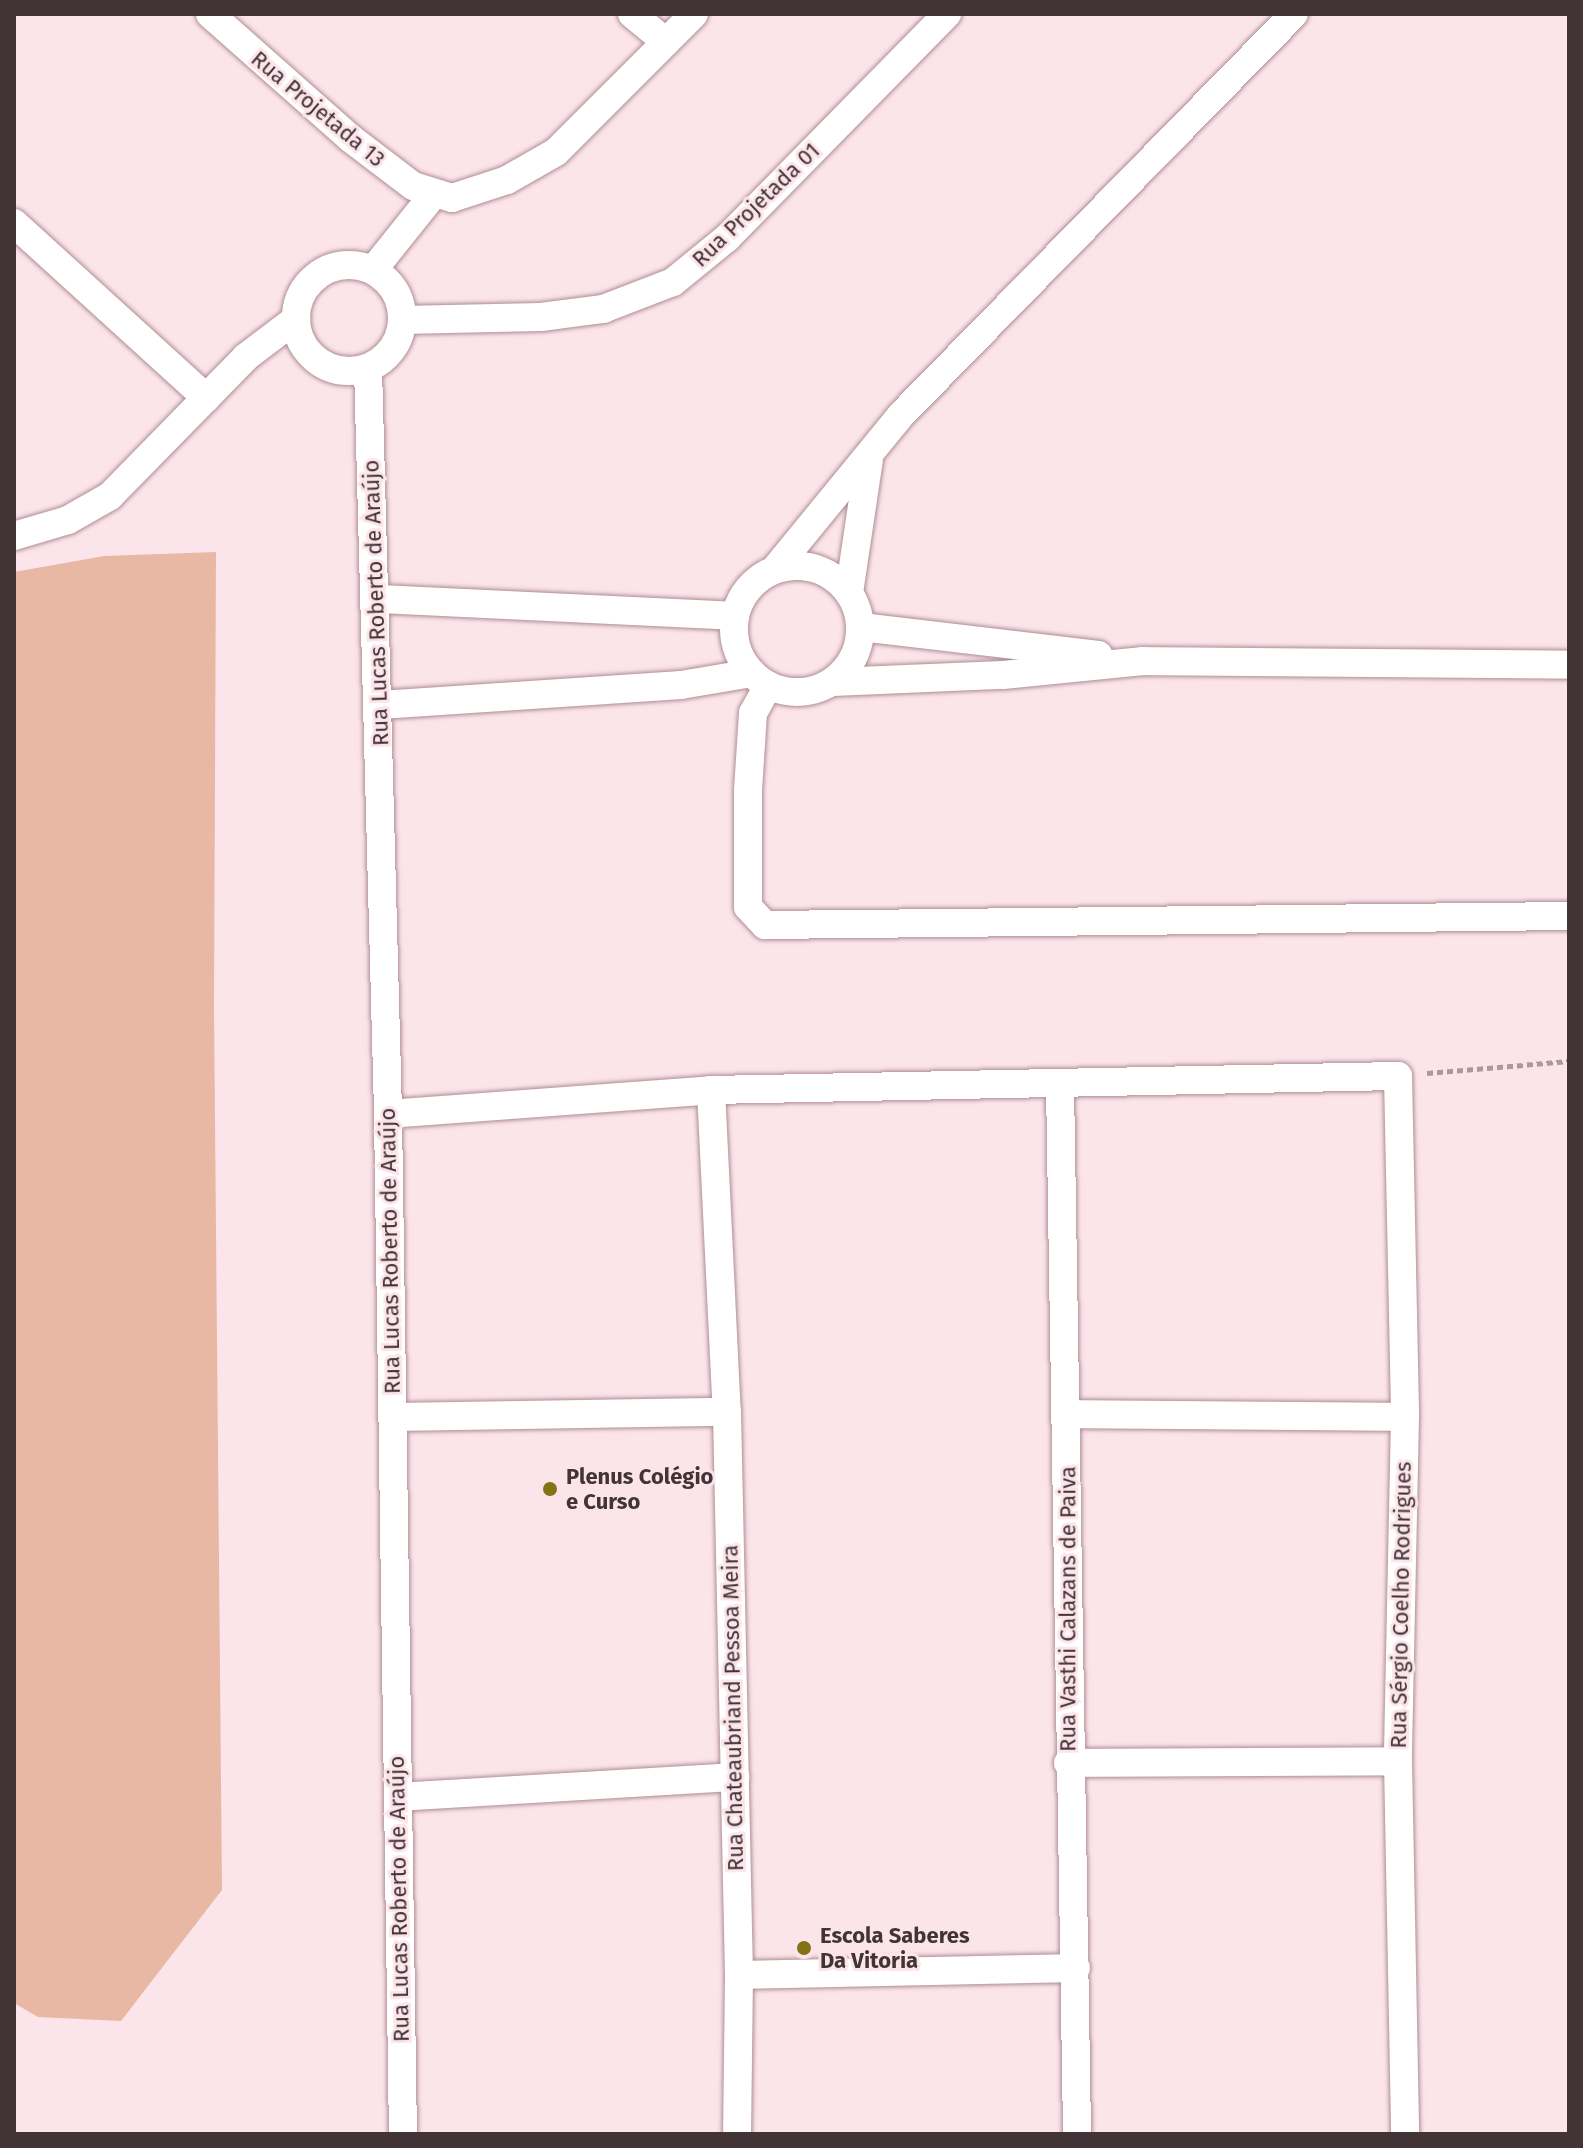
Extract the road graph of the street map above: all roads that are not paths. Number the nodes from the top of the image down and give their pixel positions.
1 (210, 14) edge
2 (632, 14) edge
3 (694, 14) edge
4 (947, 14) edge
5 (1294, 14) edge
6 (666, 42) junction
7 (433, 195) junction
8 (14, 223) edge
9 (373, 270) junction
10 (296, 319) junction
11 (402, 320) junction
12 (368, 368) junction
13 (206, 398) junction
14 (869, 458) junction
15 (14, 536) edge
16 (775, 569) junction
17 (849, 593) junction
18 (378, 599) junction
19 (735, 616) junction
20 (861, 627) junction
21 (1143, 661) junction
22 (1569, 665) edge
23 (760, 680) junction
24 (833, 682) junction
25 (380, 705) junction
26 (1569, 916) edge
27 (1060, 1084) junction
28 (711, 1090) junction
29 (388, 1114) junction
30 (727, 1412) junction
31 (1067, 1414) junction
32 (392, 1417) junction
33 (1405, 1417) junction
34 (1398, 1761) junction
35 (1068, 1763) junction
36 (735, 1777) junction
37 (398, 1797) junction
38 (1076, 1968) junction
39 (739, 1975) junction
40 (403, 2134) edge
41 (737, 2134) edge
42 (1077, 2134) edge
43 (1405, 2134) edge

1 - 7 street, Rua Projetada 13
2 - 6 street
3 - 6 street
4 - 11 street, Rua Projetada 01
5 - 14 street
6 - 7 street
7 - 9 street
8 - 13 street
9 - 10 street
9 - 11 street
10 - 12 street
10 - 13 street
11 - 12 street
12 - 18 street, Rua Lucas Roberto de Araújo
13 - 15 street
14 - 16 street
14 - 17 street
16 - 17 street
16 - 19 street
17 - 20 street
18 - 19 street
18 - 25 street, Rua Lucas Roberto de Araújo
19 - 23 street
20 - 21 street
20 - 24 street
21 - 22 street
21 - 24 street
23 - 24 street
23 - 25 street
23 - 26 street
25 - 29 street, Rua Lucas Roberto de Araújo
27 - 28 street
27 - 31 street, Rua Vasthi Calazans de Paiva
27 - 33 street, Rua Sérgio Coelho Rodrigues
28 - 29 street
28 - 30 street, Rua Chateaubriand Pessoa Meira
29 - 32 street, Rua Lucas Roberto de Araújo
30 - 32 street
30 - 36 street, Rua Chateaubriand Pessoa Meira
31 - 33 street
31 - 35 street, Rua Vasthi Calazans de Paiva
32 - 37 street, Rua Lucas Roberto de Araújo
33 - 34 street, Rua Sérgio Coelho Rodrigues
34 - 35 street
34 - 43 street, Rua Sérgio Coelho Rodrigues
35 - 38 street, Rua Vasthi Calazans de Paiva
36 - 37 street
36 - 39 street, Rua Chateaubriand Pessoa Meira
37 - 40 street, Rua Lucas Roberto de Araújo
38 - 39 street
38 - 42 street, Rua Vasthi Calazans de Paiva
39 - 41 street, Rua Chateaubriand Pessoa Meira

